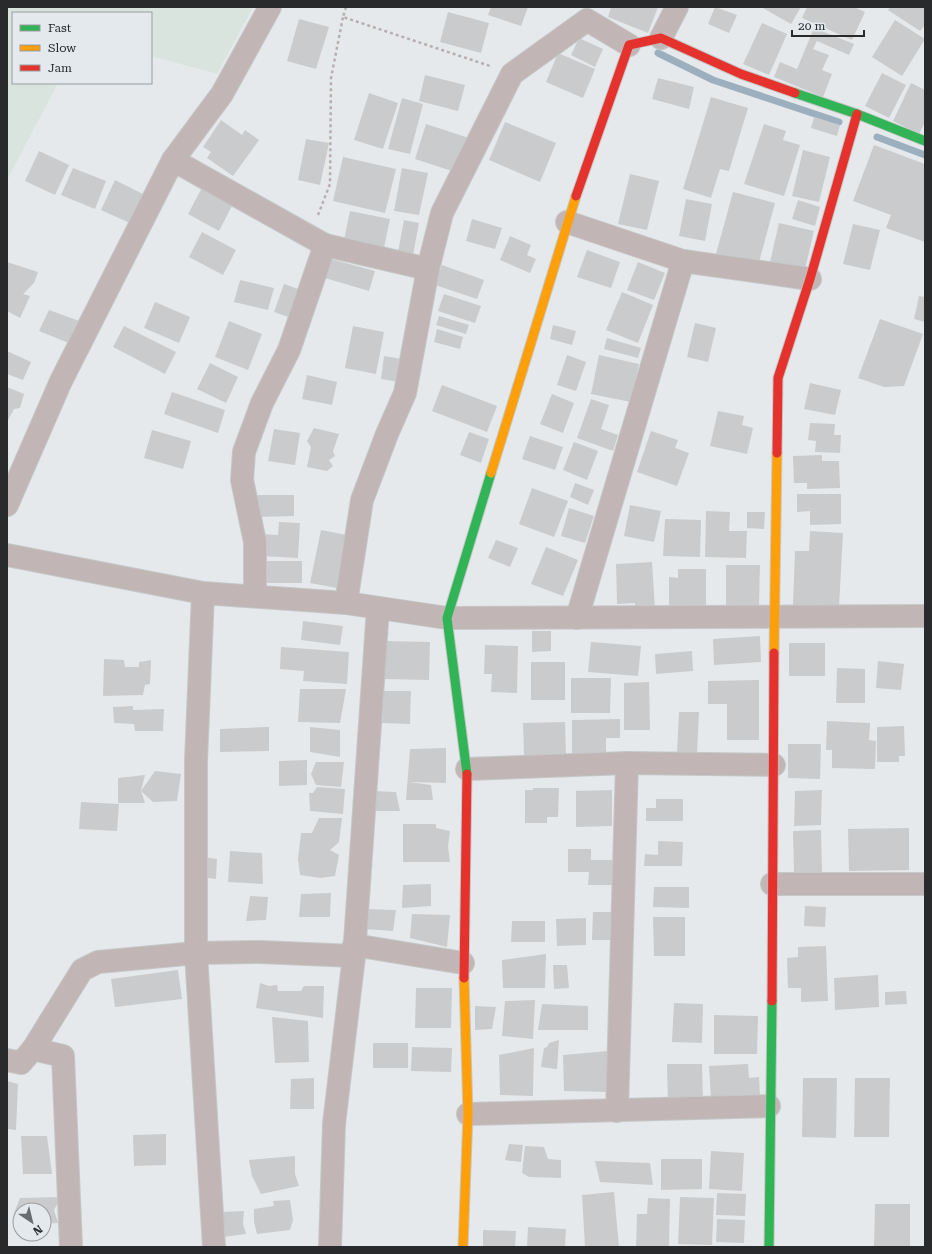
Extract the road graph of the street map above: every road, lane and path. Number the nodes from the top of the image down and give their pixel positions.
1 (270, 7) edge
2 (346, 7) edge
3 (677, 7) edge
4 (344, 17) junction
5 (661, 38) junction
6 (629, 45) junction
7 (512, 74) junction
8 (857, 114) junction
9 (925, 141) edge
10 (173, 160) junction
11 (567, 222) junction
12 (317, 240) junction
13 (682, 262) junction
14 (428, 269) junction
15 (810, 279) junction
16 (7, 505) edge
17 (7, 555) edge
18 (203, 593) junction
19 (255, 596) junction
20 (346, 603) junction
21 (378, 608) junction
22 (774, 615) junction
23 (925, 616) edge
24 (447, 618) junction
25 (577, 618) junction
26 (627, 764) junction
27 (774, 765) junction
28 (467, 769) junction
29 (772, 884) junction
30 (925, 884) edge
31 (354, 950) junction
32 (196, 953) junction
33 (462, 963) junction
34 (33, 1050) junction
35 (7, 1060) edge
36 (769, 1106) junction
37 (617, 1111) junction
38 (468, 1114) junction
39 (71, 1247) edge
40 (214, 1247) edge
41 (330, 1247) edge
42 (464, 1247) edge
43 (769, 1247) edge

1 - 10 street
2 - 4 path
3 - 5 street
4 - 7 path
4 - 12 path
5 - 6 street
5 - 8 street
6 - 7 street
6 - 11 street
7 - 14 street
8 - 9 street
8 - 15 street
10 - 12 street
10 - 16 street
11 - 13 street
11 - 24 street
12 - 14 street
12 - 19 street
13 - 15 street
13 - 25 street
14 - 20 street
15 - 22 street
17 - 18 street
18 - 19 street
18 - 32 street
19 - 20 street
20 - 21 street
21 - 24 street
21 - 31 street
22 - 23 street
22 - 25 street
22 - 27 street
24 - 25 street
24 - 28 street
26 - 27 street
26 - 28 street
26 - 37 street
27 - 29 street
28 - 33 street
29 - 30 street
29 - 36 street
31 - 32 street
31 - 33 street
31 - 41 street
32 - 34 street
32 - 40 street
33 - 38 street
34 - 35 street
34 - 39 street
36 - 37 street
36 - 43 street
37 - 38 street
38 - 42 street

